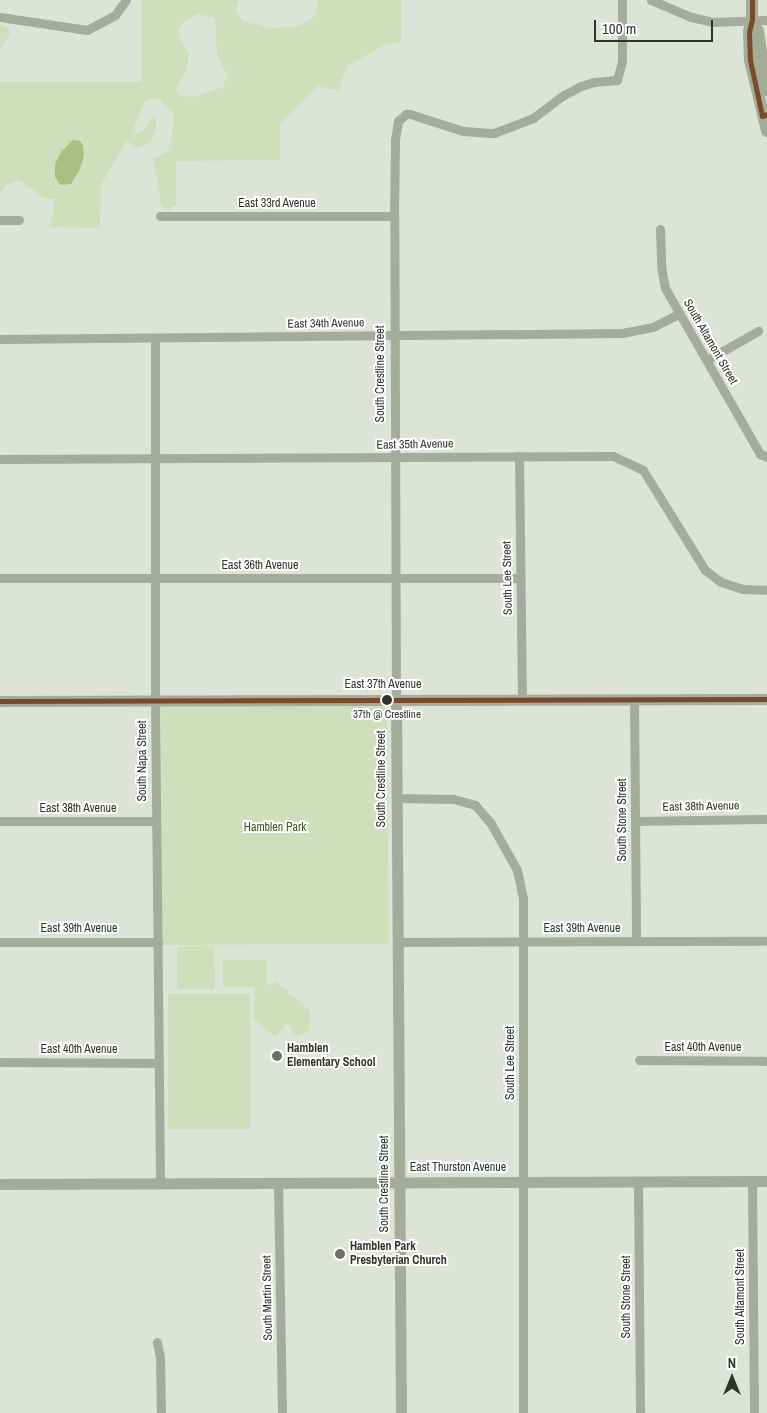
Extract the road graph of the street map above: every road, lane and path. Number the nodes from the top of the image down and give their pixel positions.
1 (126, 0) edge
2 (622, 0) edge
3 (651, 0) edge
4 (752, 0) edge
5 (0, 17) edge
6 (752, 19) junction
7 (767, 20) edge
8 (767, 90) edge
9 (767, 132) edge
10 (160, 216) dead end
11 (394, 216) junction
12 (0, 220) edge
13 (19, 220) dead end
14 (660, 229) dead end
15 (680, 314) junction
16 (758, 331) dead end
17 (395, 335) junction
18 (155, 338) junction
19 (0, 339) edge
20 (707, 360) junction
21 (519, 456) junction
22 (767, 457) edge
23 (395, 458) junction
24 (0, 459) edge
25 (156, 459) junction
26 (0, 578) edge
27 (155, 578) junction
28 (395, 578) junction
29 (520, 578) junction
30 (767, 590) edge
31 (396, 699) junction
32 (522, 699) junction
33 (634, 699) junction
34 (767, 699) edge
35 (155, 700) junction
36 (0, 701) edge
37 (396, 798) junction
38 (767, 819) edge
39 (0, 821) edge
40 (156, 821) junction
41 (635, 821) junction
42 (636, 941) junction
43 (767, 941) edge
44 (0, 942) edge
45 (158, 942) junction
46 (398, 942) junction
47 (523, 942) junction
48 (639, 1060) dead end
49 (767, 1061) edge
50 (0, 1062) edge
51 (158, 1063) junction
52 (638, 1181) junction
53 (752, 1181) junction
54 (767, 1181) edge
55 (399, 1182) junction
56 (524, 1182) junction
57 (278, 1183) junction
58 (0, 1184) edge
59 (160, 1184) junction
60 (157, 1342) dead end
61 (161, 1413) edge
62 (282, 1413) edge
63 (401, 1413) edge
64 (523, 1413) edge
65 (640, 1413) edge
66 (754, 1413) edge

1 - 5 street
2 - 11 street, South Crestline Street
3 - 6 street
4 - 6 main road
6 - 7 street
6 - 8 main road
6 - 9 main road
10 - 11 street, East 33rd Avenue
11 - 17 street, South Crestline Street
12 - 13 street
14 - 15 street, South Altamont Street
15 - 17 street, East 34th Avenue
15 - 20 street, South Altamont Street
16 - 20 street
17 - 18 street, East 34th Avenue
17 - 23 street, South Crestline Street
18 - 19 street, East 34th Avenue
18 - 25 street, South Napa Street
20 - 22 street, South Altamont Street
21 - 23 street, East 35th Avenue
21 - 29 street, South Lee Street
21 - 30 street, East 35th Avenue
23 - 25 street, East 35th Avenue
23 - 28 street, South Crestline Street
24 - 25 street, East 35th Avenue
25 - 27 street, South Napa Street
26 - 27 street, East 36th Avenue
27 - 28 street, East 36th Avenue
27 - 35 street, South Napa Street
28 - 29 street, East 36th Avenue
28 - 31 street, South Crestline Street
29 - 32 street, South Lee Street
31 - 32 street, East 37th Avenue
31 - 35 street, East 37th Avenue
31 - 37 street, South Crestline Street
32 - 33 street, East 37th Avenue
33 - 34 street, East 37th Avenue
33 - 41 street, South Stone Street
35 - 36 street, East 37th Avenue
35 - 40 street, South Napa Street
37 - 46 street, South Crestline Street
37 - 47 street, South Lee Street
38 - 41 street, East 38th Avenue
39 - 40 street, East 38th Avenue
40 - 45 street, South Napa Street
41 - 42 street, South Stone Street
42 - 43 street, East 39th Avenue
42 - 47 street, East 39th Avenue
44 - 45 street, East 39th Avenue
45 - 51 street, South Napa Street
46 - 47 street, East 39th Avenue
46 - 55 street, South Crestline Street
47 - 56 street, South Lee Street
48 - 49 street, East 40th Avenue
50 - 51 street, East 40th Avenue
51 - 59 street, South Napa Street
52 - 53 street, East Thurston Avenue
52 - 56 street, East Thurston Avenue
52 - 65 street, South Stone Street
53 - 54 street, East Thurston Avenue
53 - 66 street, South Altamont Street
55 - 56 street, East Thurston Avenue
55 - 57 street, East Thurston Avenue
55 - 63 street, South Crestline Street
56 - 64 street, South Lee Street
57 - 59 street, East Thurston Avenue
57 - 62 street, South Martin Street
58 - 59 street, East Thurston Avenue
60 - 61 street

